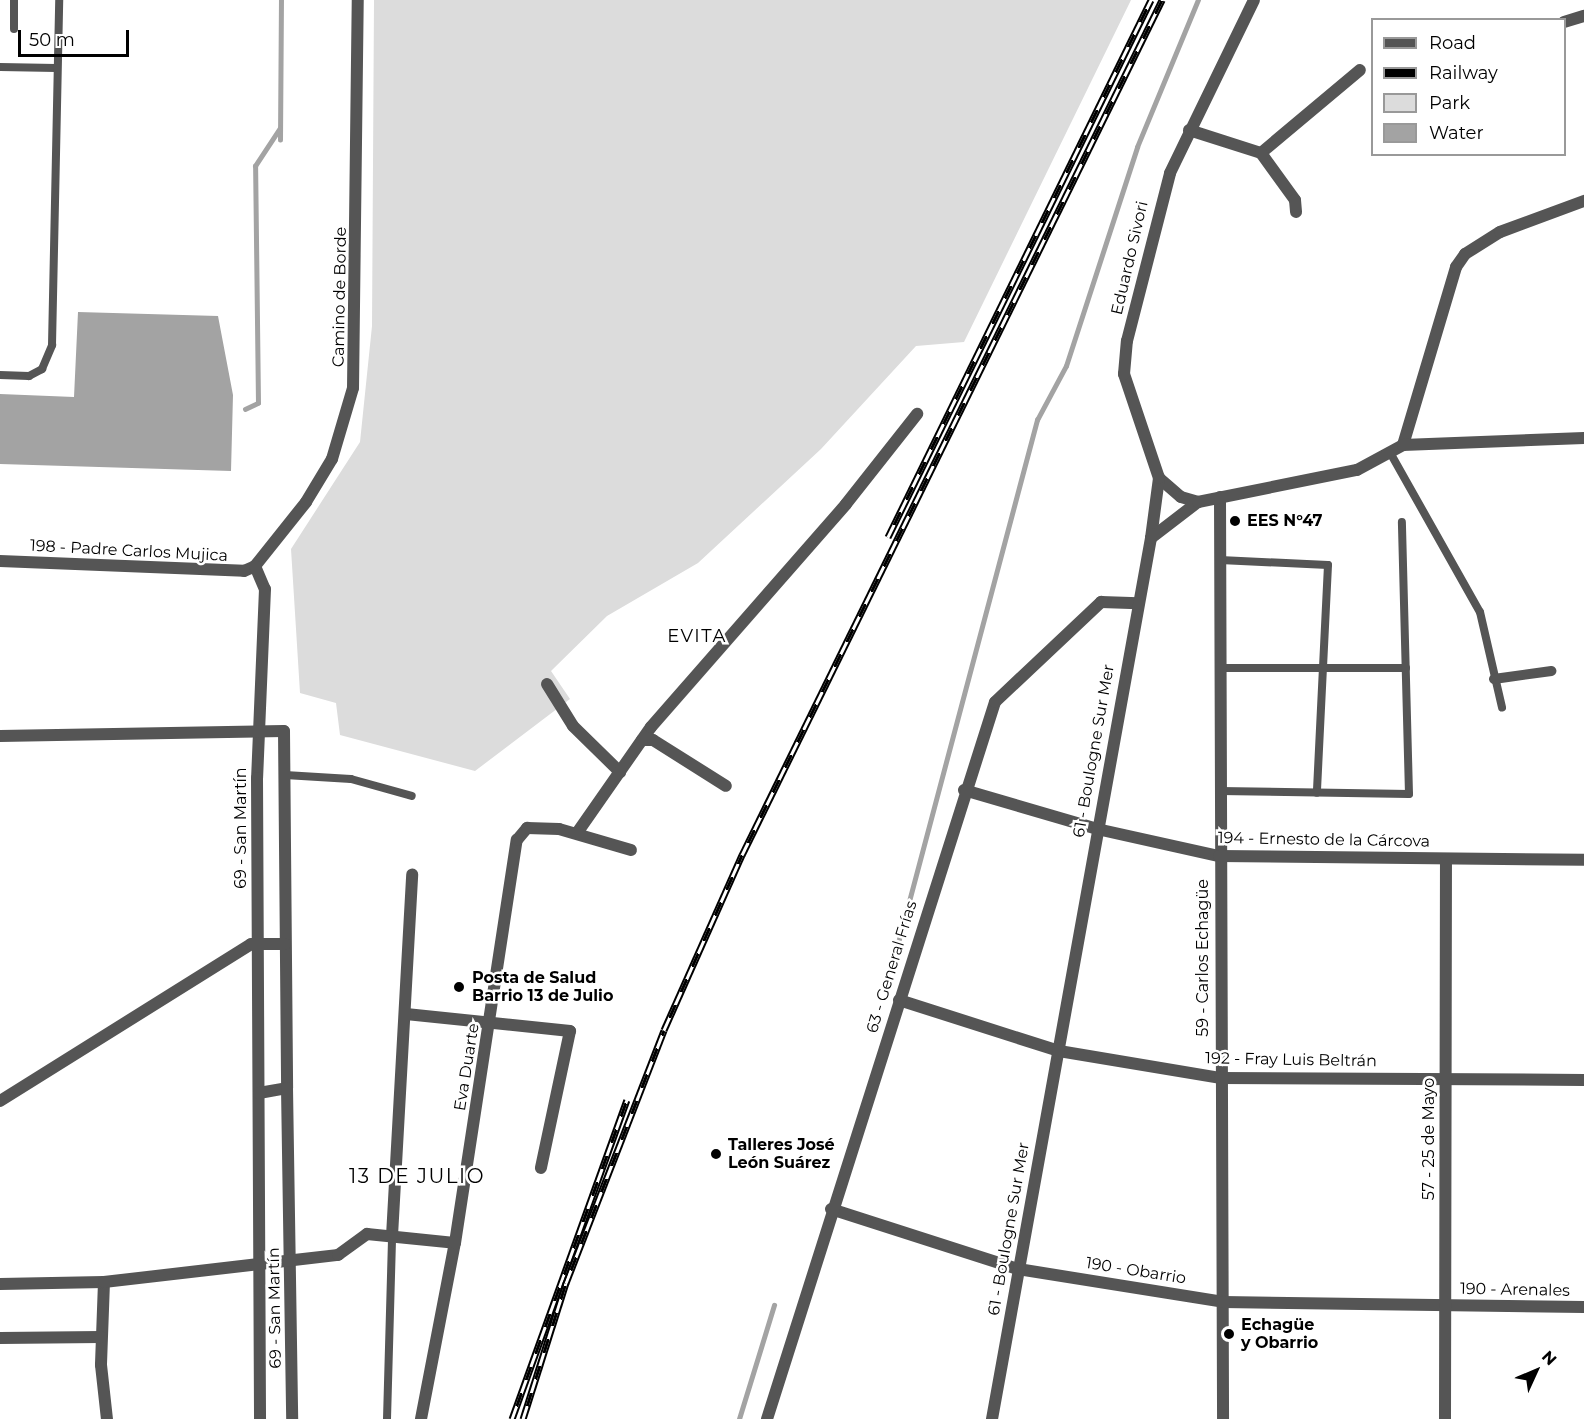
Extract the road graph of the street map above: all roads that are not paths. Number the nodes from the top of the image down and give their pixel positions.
1 (14, 0) edge
2 (59, 0) edge
3 (358, 0) edge
4 (1254, 0) edge
5 (1584, 16) edge
6 (1566, 21) edge
7 (14, 29) dead end
8 (0, 67) edge
9 (56, 68) junction
10 (1360, 70) dead end
11 (1189, 130) junction
12 (1261, 153) junction
13 (1584, 201) edge
14 (1296, 212) dead end
15 (0, 375) edge
16 (917, 414) dead end
17 (1584, 438) edge
18 (1403, 445) junction
19 (1392, 456) junction
20 (1159, 478) junction
21 (1220, 497) junction
22 (1198, 502) junction
23 (1402, 522) dead end
24 (1151, 538) junction
25 (1220, 560) junction
26 (0, 561) edge
27 (255, 566) junction
28 (1138, 603) junction
29 (1221, 668) junction
30 (1406, 669) junction
31 (1323, 670) junction
32 (1551, 671) dead end
33 (1494, 679) junction
34 (547, 684) dead end
35 (1502, 707) dead end
36 (260, 728) junction
37 (0, 736) edge
38 (642, 740) junction
39 (620, 772) junction
40 (285, 775) junction
41 (726, 786) dead end
42 (964, 790) junction
43 (1220, 792) junction
44 (1317, 793) junction
45 (412, 796) dead end
46 (1097, 829) junction
47 (577, 833) junction
48 (631, 850) dead end
49 (1219, 856) junction
50 (1446, 860) junction
51 (1584, 860) edge
52 (412, 875) dead end
53 (258, 943) junction
54 (285, 944) junction
55 (899, 1000) junction
56 (406, 1014) junction
57 (490, 1022) junction
58 (1059, 1051) junction
59 (1220, 1078) junction
60 (1445, 1079) junction
61 (1584, 1080) edge
62 (287, 1088) junction
63 (259, 1093) junction
64 (0, 1101) edge
65 (541, 1168) dead end
66 (831, 1209) junction
67 (392, 1236) junction
68 (455, 1243) junction
69 (290, 1260) junction
70 (260, 1265) junction
71 (1018, 1269) junction
72 (104, 1282) junction
73 (0, 1284) edge
74 (1223, 1302) junction
75 (1445, 1305) junction
76 (1584, 1307) edge
77 (101, 1337) junction
78 (0, 1338) edge
79 (107, 1419) edge
80 (260, 1419) edge
81 (292, 1419) edge
82 (387, 1419) edge
83 (421, 1419) edge
84 (767, 1419) edge
85 (992, 1419) edge
86 (1223, 1419) edge
87 (1445, 1419) edge

1 - 7 lane
2 - 9 lane
3 - 27 street, Camino de Borde
4 - 11 street, Eduardo Sivori
5 - 6 street
8 - 9 lane
9 - 15 lane
10 - 12 street
11 - 12 street
11 - 20 street, Eduardo Sivori
12 - 14 street
13 - 18 street
16 - 38 street
17 - 18 street
18 - 19 street
19 - 21 street
19 - 33 lane
20 - 22 street
20 - 24 street, Eduardo Sivori
21 - 22 street
21 - 25 street, 59 - Carlos Echagüe
22 - 24 street
23 - 30 lane
24 - 28 street, 61 - Boulogne Sur Mer
25 - 29 street, 59 - Carlos Echagüe
25 - 31 lane
26 - 27 street, 198 - Padre Carlos Mujica
27 - 36 street, 69 - San Martín
28 - 42 street, 63 - General Frías
28 - 46 street, 61 - Boulogne Sur Mer
29 - 31 lane
29 - 43 street, 59 - Carlos Echagüe
30 - 31 lane
30 - 44 lane
31 - 44 lane
32 - 33 street
33 - 35 lane
34 - 39 street
36 - 37 street
36 - 40 street, 69 - San Martín
36 - 53 street, 69 - San Martín
38 - 39 street
38 - 41 street
39 - 47 street
40 - 45 lane
40 - 54 street, 69 - San Martín
42 - 46 street, 194 - Ernesto de la Cárcova
42 - 55 street, 63 - General Frías
43 - 44 lane
43 - 49 street, 59 - Carlos Echagüe
46 - 49 street, 194 - Ernesto de la Cárcova
46 - 58 street, 61 - Boulogne Sur Mer
47 - 48 street, Eva Duarte
47 - 57 street, Eva Duarte
49 - 50 street, 194 - Ernesto de la Cárcova
49 - 59 street, 59 - Carlos Echagüe
50 - 51 street, 194 - Ernesto de la Cárcova
50 - 60 street, 57 - 25 de Mayo
52 - 56 street
53 - 54 street
53 - 63 street, 69 - San Martín
53 - 64 street
54 - 62 street, 69 - San Martín
55 - 58 street, 192 - Fray Luis Beltrán
55 - 66 street, 63 - General Frías
56 - 57 street
56 - 67 street
57 - 65 street
57 - 68 street, Eva Duarte
58 - 59 street, 192 - Fray Luis Beltrán
58 - 71 street, 61 - Boulogne Sur Mer
59 - 60 street, 192 - Fray Luis Beltrán
59 - 74 street, 59 - Carlos Echagüe
60 - 61 street, 192 - Fray Luis Beltrán
60 - 75 street, 57 - 25 de Mayo
62 - 63 street
62 - 69 street, 69 - San Martín
63 - 70 street, 69 - San Martín
66 - 71 street, 190 - Obarrio
66 - 84 street, 63 - General Frías
67 - 68 street
67 - 69 street
67 - 82 lane
68 - 83 street, Eva Duarte
69 - 70 street
69 - 81 street, 69 - San Martín
70 - 72 street
70 - 80 street, 69 - San Martín
71 - 74 street, 190 - Obarrio
71 - 85 street, 61 - Boulogne Sur Mer
72 - 73 street
72 - 77 street
74 - 75 street, 190 - Obarrio
74 - 86 street, 59 - Carlos Echagüe
75 - 76 street, 190 - Arenales
75 - 87 street, 57 - 25 de Mayo
77 - 78 street
77 - 79 street

